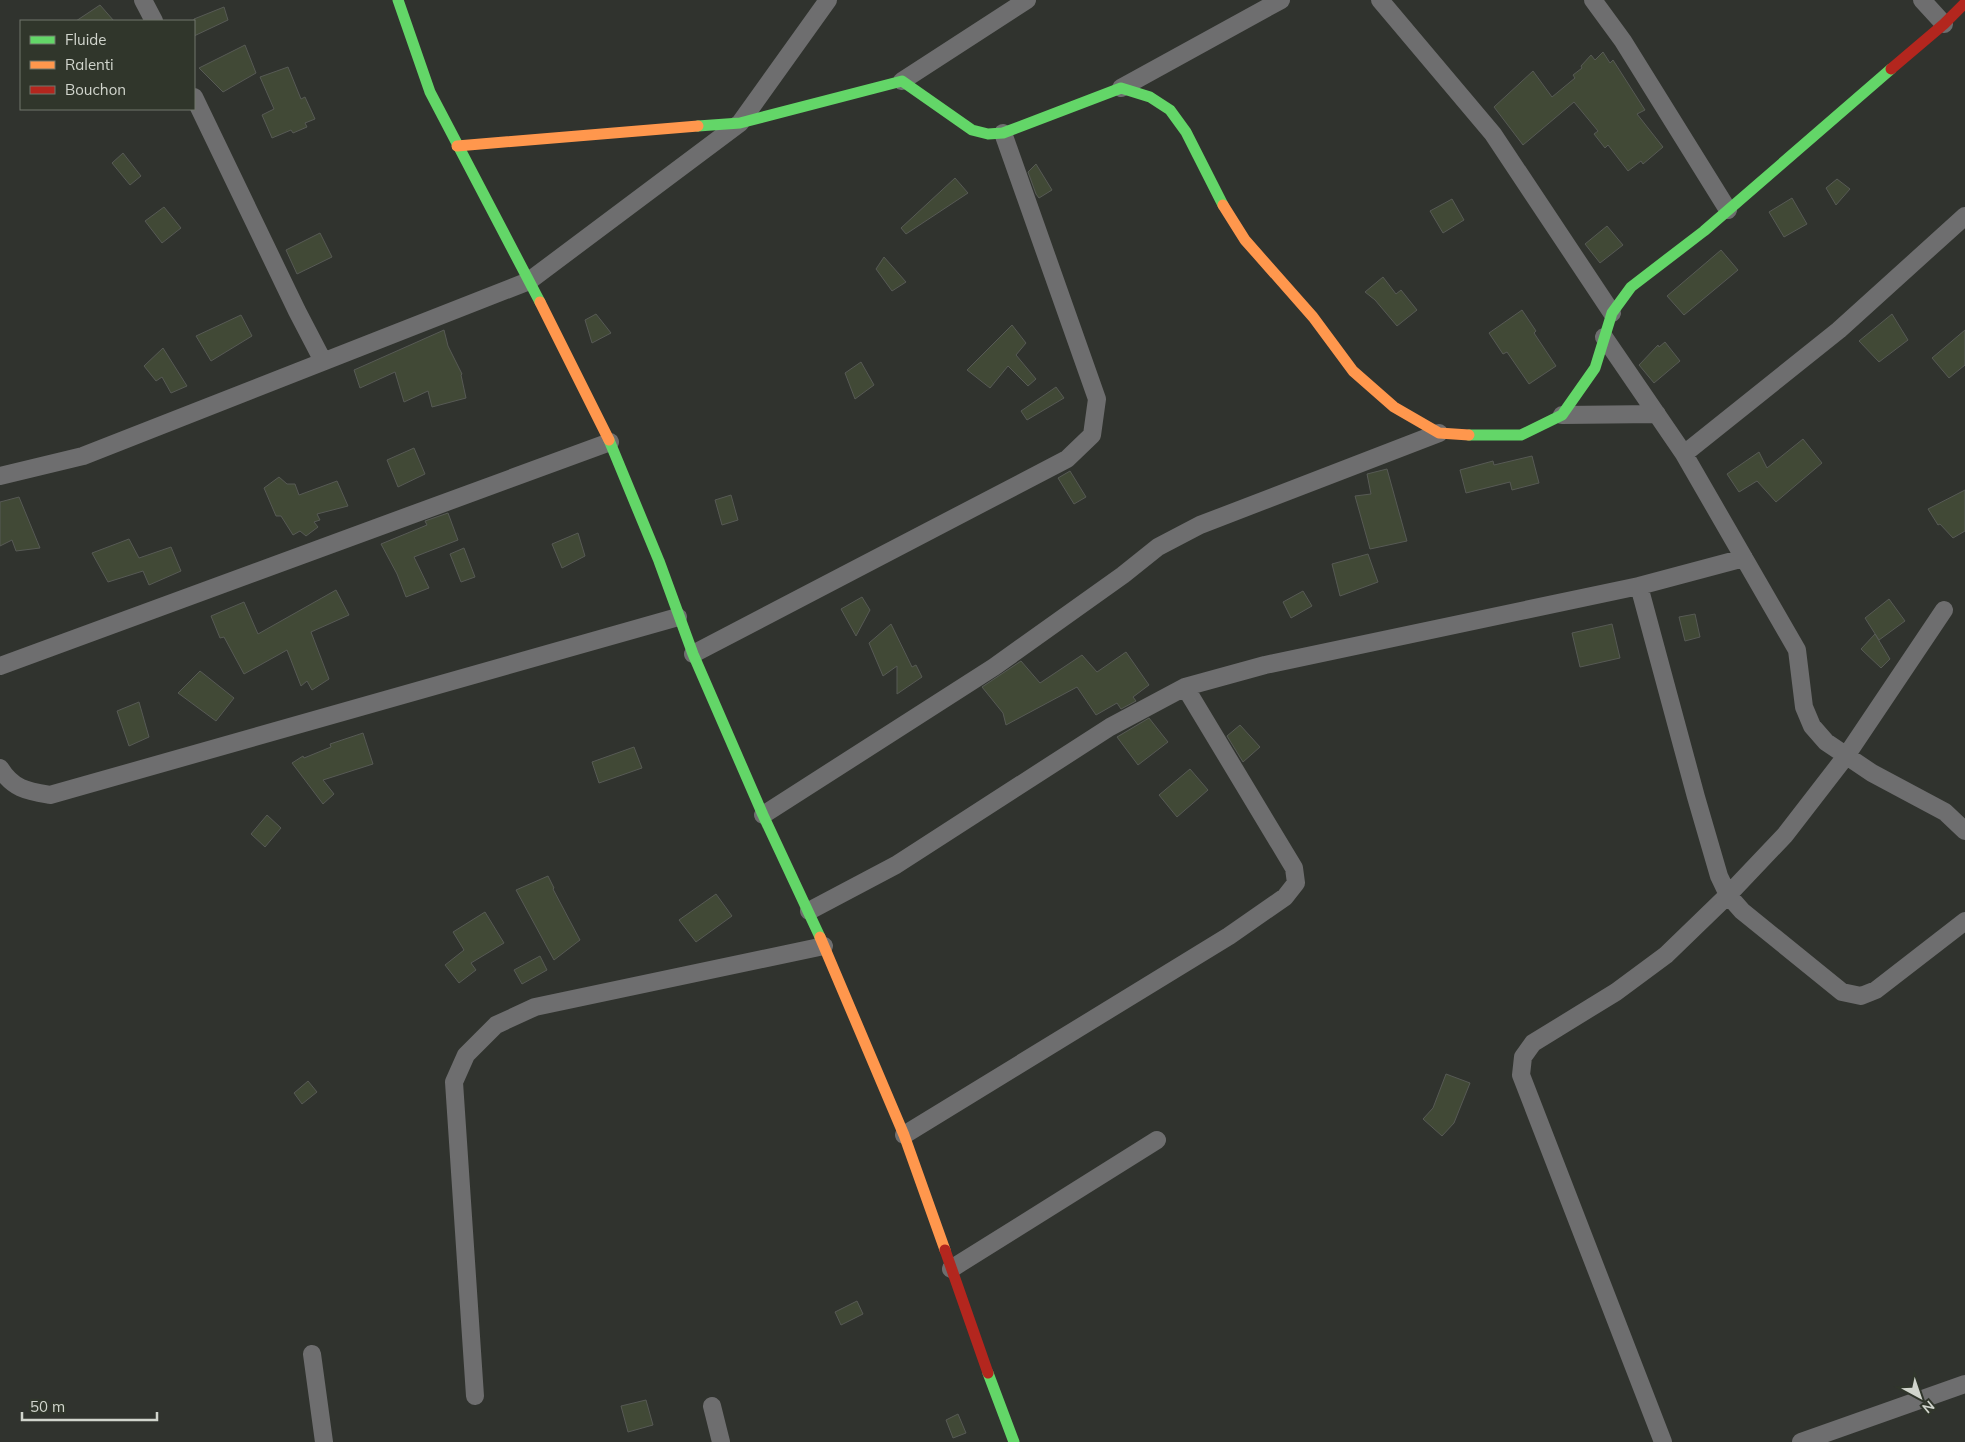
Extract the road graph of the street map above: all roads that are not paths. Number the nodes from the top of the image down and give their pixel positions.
1 (144, 0) edge
2 (398, 0) edge
3 (828, 0) edge
4 (1027, 0) edge
5 (1281, 0) edge
6 (1380, 0) edge
7 (1593, 0) edge
8 (1922, 0) edge
9 (1965, 3) edge
10 (154, 20) edge
11 (1944, 24) junction
12 (902, 81) junction
13 (1121, 88) junction
14 (195, 99) edge
15 (740, 123) junction
16 (1003, 132) junction
17 (457, 146) junction
18 (1728, 210) junction
19 (1965, 216) edge
20 (529, 281) junction
21 (1612, 313) junction
22 (1604, 336) junction
23 (323, 361) junction
24 (1657, 414) junction
25 (1562, 415) junction
26 (1439, 433) junction
27 (610, 442) junction
28 (1684, 454) junction
29 (0, 476) edge
30 (1744, 558) junction
31 (1639, 586) junction
32 (1944, 610) dead end
33 (678, 617) junction
34 (693, 654) junction
35 (0, 666) edge
36 (1185, 687) junction
37 (1846, 756) junction
38 (0, 768) edge
39 (763, 815) junction
40 (1965, 831) edge
41 (1728, 895) junction
42 (809, 911) junction
43 (1965, 921) edge
44 (824, 946) junction
45 (904, 1135) junction
46 (1157, 1140) dead end
47 (951, 1269) junction
48 (312, 1354) dead end
49 (1965, 1384) edge
50 (475, 1396) dead end
51 (712, 1406) dead end
52 (324, 1442) edge
53 (721, 1442) edge
54 (1014, 1442) edge
55 (1663, 1442) edge
56 (1801, 1442) edge

1 - 10 street
2 - 17 street
3 - 15 street
4 - 12 street
5 - 13 street
6 - 21 street
7 - 18 street
8 - 11 street
9 - 11 street
11 - 18 street
12 - 15 street
12 - 16 street
13 - 16 street
13 - 26 street
14 - 23 street
15 - 17 street
15 - 20 street
16 - 34 street
17 - 20 street
18 - 21 street
19 - 28 street
20 - 23 street
20 - 27 street
21 - 22 street
22 - 24 street
22 - 25 street
23 - 29 street
24 - 25 street
24 - 28 street
25 - 26 street
26 - 39 street
27 - 33 street
27 - 35 street
28 - 30 street
30 - 31 street
30 - 37 street
31 - 36 street
31 - 41 street
32 - 37 street
33 - 34 street
33 - 38 street
34 - 39 street
36 - 42 street
36 - 45 street
37 - 40 street
37 - 41 street
39 - 42 street
41 - 43 street
41 - 55 street
42 - 44 street
44 - 45 street
44 - 50 street
45 - 47 street
46 - 47 street
47 - 54 street
48 - 52 street
49 - 56 street
51 - 53 street

